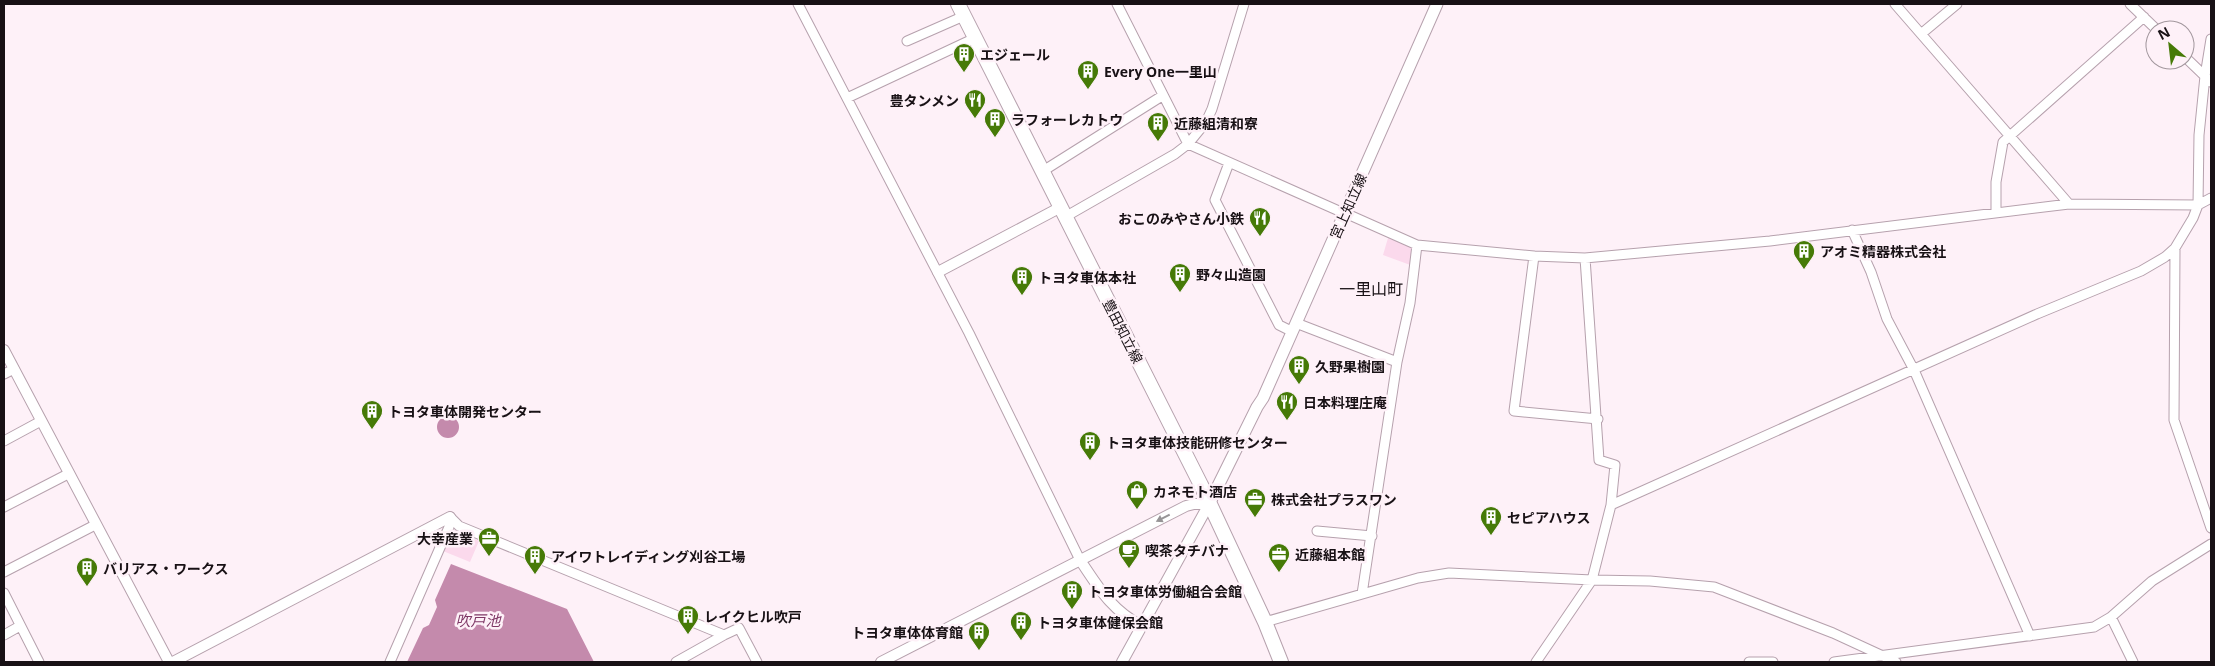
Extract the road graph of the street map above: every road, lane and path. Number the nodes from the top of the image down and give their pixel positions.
1 (798, 4) edge
2 (1117, 4) edge
3 (1244, 4) edge
4 (1430, 4) edge
5 (1437, 4) edge
6 (1896, 4) edge
7 (1957, 4) edge
8 (2130, 4) edge
9 (961, 10) edge
10 (2144, 17) junction
11 (2147, 20) edge
12 (1921, 34) junction
13 (975, 38) junction
14 (2211, 39) edge
15 (907, 41) dead end
16 (2195, 67) edge
17 (2208, 79) edge
18 (1162, 96) junction
19 (847, 98) junction
20 (2010, 135) junction
21 (1188, 144) junction
22 (1229, 163) junction
23 (1043, 171) junction
24 (2211, 198) edge
25 (2069, 204) junction
26 (2198, 205) junction
27 (1996, 211) junction
28 (1063, 212) junction
29 (1342, 212) junction
30 (1852, 230) junction
31 (1418, 245) junction
32 (2175, 248) junction
33 (1534, 256) junction
34 (1585, 258) junction
35 (938, 272) junction
36 (1292, 326) junction
37 (4, 350) edge
38 (1397, 362) junction
39 (14, 369) junction
40 (1914, 370) junction
41 (4, 374) edge
42 (1598, 419) junction
43 (42, 421) junction
44 (4, 441) edge
45 (68, 474) junction
46 (1209, 504) junction
47 (1611, 505) junction
48 (4, 507) edge
49 (450, 517) junction
50 (94, 525) junction
51 (2211, 528) edge
52 (1316, 532) dead end
53 (1372, 536) junction
54 (2211, 544) edge
55 (1080, 560) junction
56 (4, 572) edge
57 (1592, 580) junction
58 (4, 593) edge
59 (1362, 594) junction
60 (2110, 617) junction
61 (1265, 622) junction
62 (20, 626) junction
63 (1142, 626) junction
64 (4, 635) edge
65 (724, 635) junction
66 (2030, 636) junction
67 (1874, 658) edge
68 (39, 662) edge
69 (169, 662) edge
70 (173, 662) edge
71 (390, 662) edge
72 (676, 662) edge
73 (757, 662) edge
74 (881, 662) edge
75 (1122, 662) edge
76 (1281, 662) edge
77 (1536, 662) edge
78 (1749, 662) edge
79 (1773, 662) edge
80 (1834, 662) edge
81 (1896, 662) edge
82 (2133, 662) edge

1 - 19 street
2 - 18 street
3 - 21 street
4 - 29 main road, 宮上知立線
5 - 29 main road, 宮上知立線
6 - 12 street
7 - 12 street
8 - 10 street
9 - 13 main road, 豊田知立線
9 - 15 street
10 - 11 street
10 - 20 street
12 - 20 street
13 - 19 street
13 - 23 main road, 豊田知立線
14 - 17 street
16 - 17 street
17 - 26 street
18 - 21 street
18 - 23 street
19 - 35 street
20 - 25 street
20 - 27 street
21 - 22 street
21 - 28 street
22 - 29 street
22 - 36 street
23 - 28 main road, 豊田知立線
24 - 26 street
25 - 26 street
25 - 27 street
26 - 32 street
27 - 30 street
28 - 35 street
28 - 46 main road, 豊田知立線
29 - 31 street
29 - 36 main road, 宮上知立線
30 - 34 street
30 - 40 street
31 - 33 street
31 - 38 street
32 - 40 street
32 - 51 street
33 - 34 street
33 - 42 street
34 - 42 street
35 - 55 street
36 - 38 street
36 - 46 main road, 宮上知立線
37 - 39 street
38 - 53 street
39 - 41 street
39 - 43 street
40 - 47 street
40 - 66 street
42 - 47 street
43 - 44 street
43 - 45 street
45 - 48 street
45 - 50 street
46 -> 55 street
46 - 61 main road, 豊田知立線
46 - 63 street
47 - 57 street
49 - 65 street
49 - 70 street
49 - 71 street
50 - 56 street
50 - 69 street
52 - 53 street
53 - 59 street
54 - 60 street
55 - 63 street
55 - 74 street
57 - 59 street
57 - 67 street
57 - 77 street
58 - 62 street
59 - 61 street
60 - 66 street
60 - 82 street
61 - 76 main road, 豊田知立線
62 - 64 street
62 - 68 street
63 - 75 street
65 - 72 street
65 - 73 street
66 - 67 street
67 - 80 street
67 - 81 street
78 - 79 street

